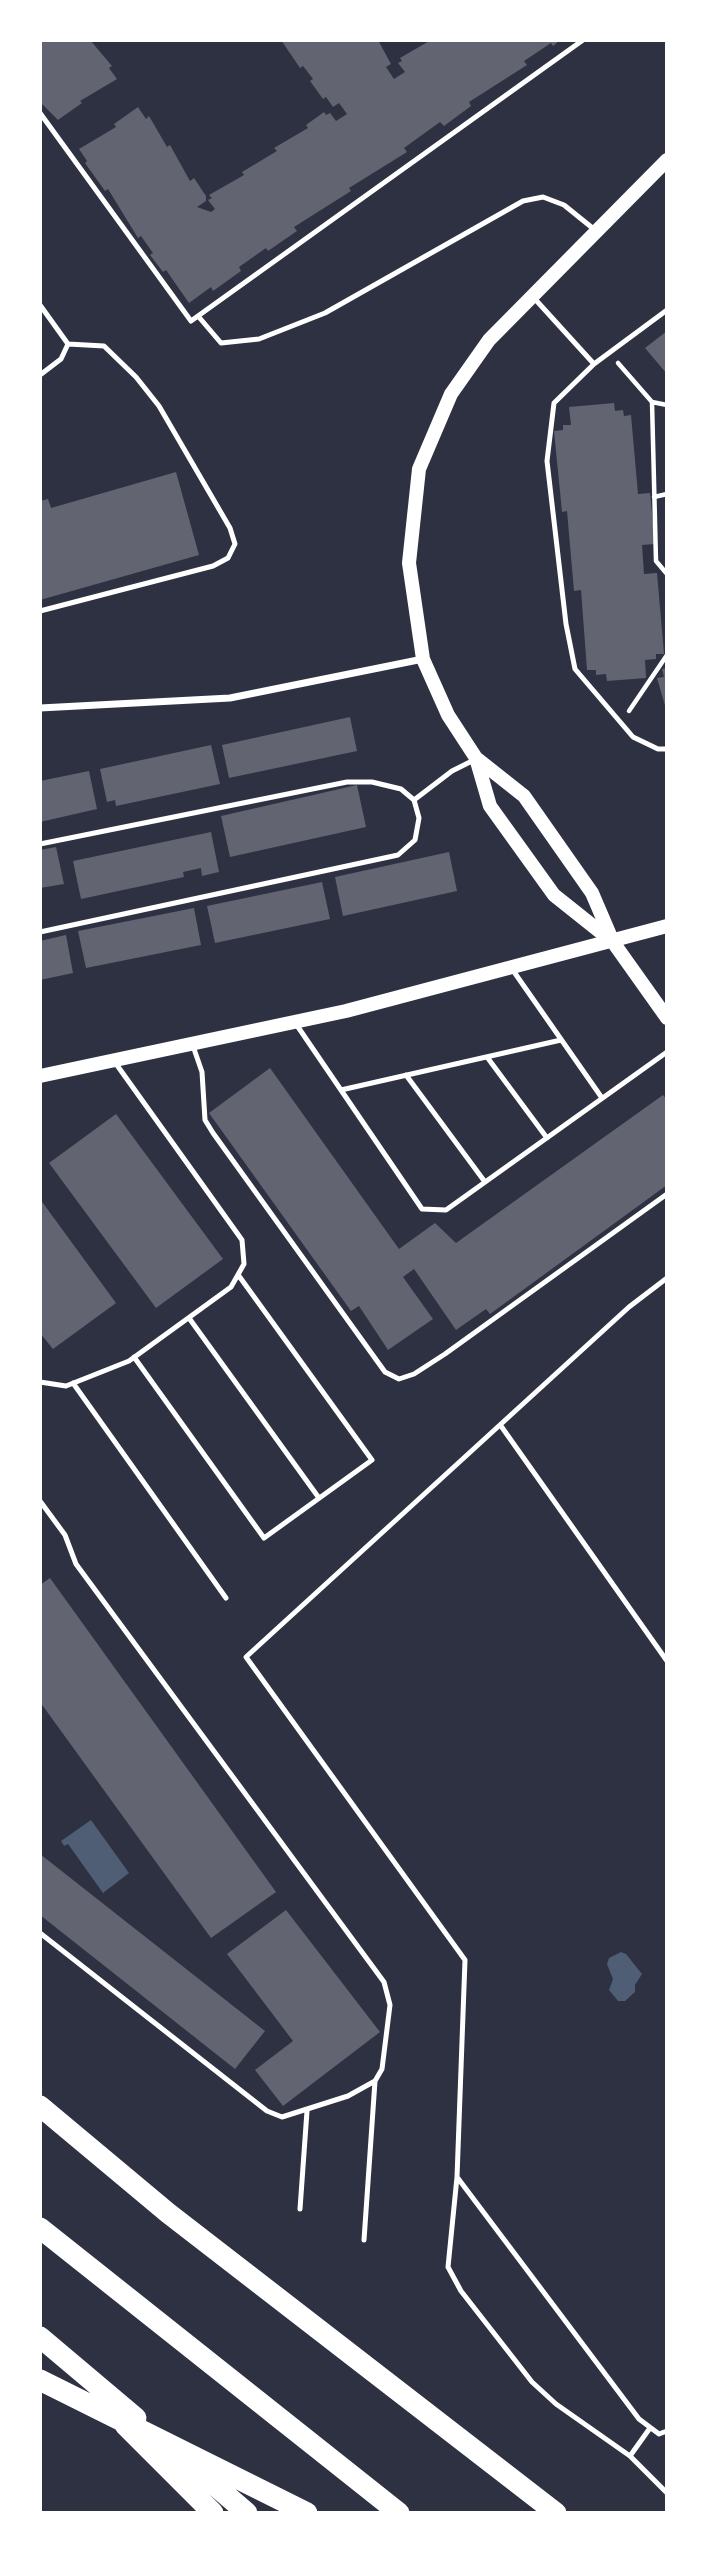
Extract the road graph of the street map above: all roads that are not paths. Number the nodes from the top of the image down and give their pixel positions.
1 (583, 40) edge
2 (40, 113) edge
3 (667, 160) edge
4 (597, 232) junction
5 (532, 296) junction
6 (40, 305) edge
7 (667, 310) edge
8 (198, 316) junction
9 (68, 344) junction
10 (594, 364) junction
11 (40, 375) edge
12 (40, 611) edge
13 (423, 659) junction
14 (40, 708) edge
15 (667, 749) edge
16 (476, 758) junction
17 (414, 800) junction
18 (40, 844) edge
19 (667, 926) edge
20 (40, 932) edge
21 (613, 942) junction
22 (512, 969) junction
23 (667, 1018) edge
24 (294, 1021) junction
25 (561, 1040) junction
26 (192, 1043) junction
27 (667, 1052) edge
28 (487, 1057) junction
29 (114, 1060) junction
30 (406, 1075) junction
31 (40, 1076) edge
32 (341, 1090) junction
33 (603, 1098) junction
34 (547, 1138) junction
35 (485, 1182) junction
36 (667, 1194) edge
37 (239, 1276) junction
38 (667, 1278) edge
39 (189, 1318) junction
40 (134, 1357) junction
41 (40, 1382) edge
42 (73, 1383) junction
43 (501, 1426) junction
44 (319, 1498) junction
45 (40, 1501) edge
46 (226, 1598) dead end
47 (667, 1661) edge
48 (40, 1933) edge
49 (375, 2081) junction
50 (40, 2106) edge
51 (307, 2110) junction
52 (457, 2177) junction
53 (300, 2210) dead end
54 (40, 2228) edge
55 (364, 2240) dead end
56 (40, 2337) edge
57 (74, 2365) junction
58 (40, 2380) edge
59 (650, 2428) junction
60 (667, 2431) edge
61 (630, 2456) junction
62 (667, 2493) edge
63 (213, 2513) edge
64 (247, 2513) edge
65 (307, 2513) edge
66 (399, 2513) edge
67 (556, 2513) edge

1 - 8 lane
2 - 8 lane
3 - 4 main road
4 - 5 main road
4 - 8 lane
5 - 10 lane
5 - 13 main road
6 - 9 lane
7 - 10 lane
9 - 11 lane
9 - 12 lane
10 - 15 lane
13 - 14 street
13 - 16 main road
16 - 17 lane
16 - 21 main road
16 - 21 main road
17 - 18 lane
17 - 20 lane
19 - 21 main road
21 - 22 main road
21 - 23 main road
22 - 24 main road
22 - 25 lane
24 - 26 main road
24 - 32 lane
25 - 28 lane
25 - 33 lane
26 - 29 main road
26 - 36 lane
27 - 33 lane
28 - 30 lane
28 - 34 lane
29 - 31 main road
29 - 37 lane
30 - 32 lane
30 - 35 lane
32 - 35 lane
33 - 34 lane
34 - 35 lane
37 - 39 lane
37 - 44 lane
38 - 43 lane
39 - 40 lane
39 - 44 lane
40 - 42 lane
40 - 44 lane
41 - 42 lane
42 - 46 lane
43 - 47 lane
43 - 52 lane
45 - 49 lane
48 - 51 lane
49 - 51 lane
49 - 55 lane
50 - 67 highway
51 - 53 lane
52 - 59 lane
52 - 61 lane
54 - 66 highway
56 - 57 highway
57 - 63 highway
57 - 64 highway
58 - 65 highway
59 - 60 lane
59 - 61 lane
61 - 62 lane

